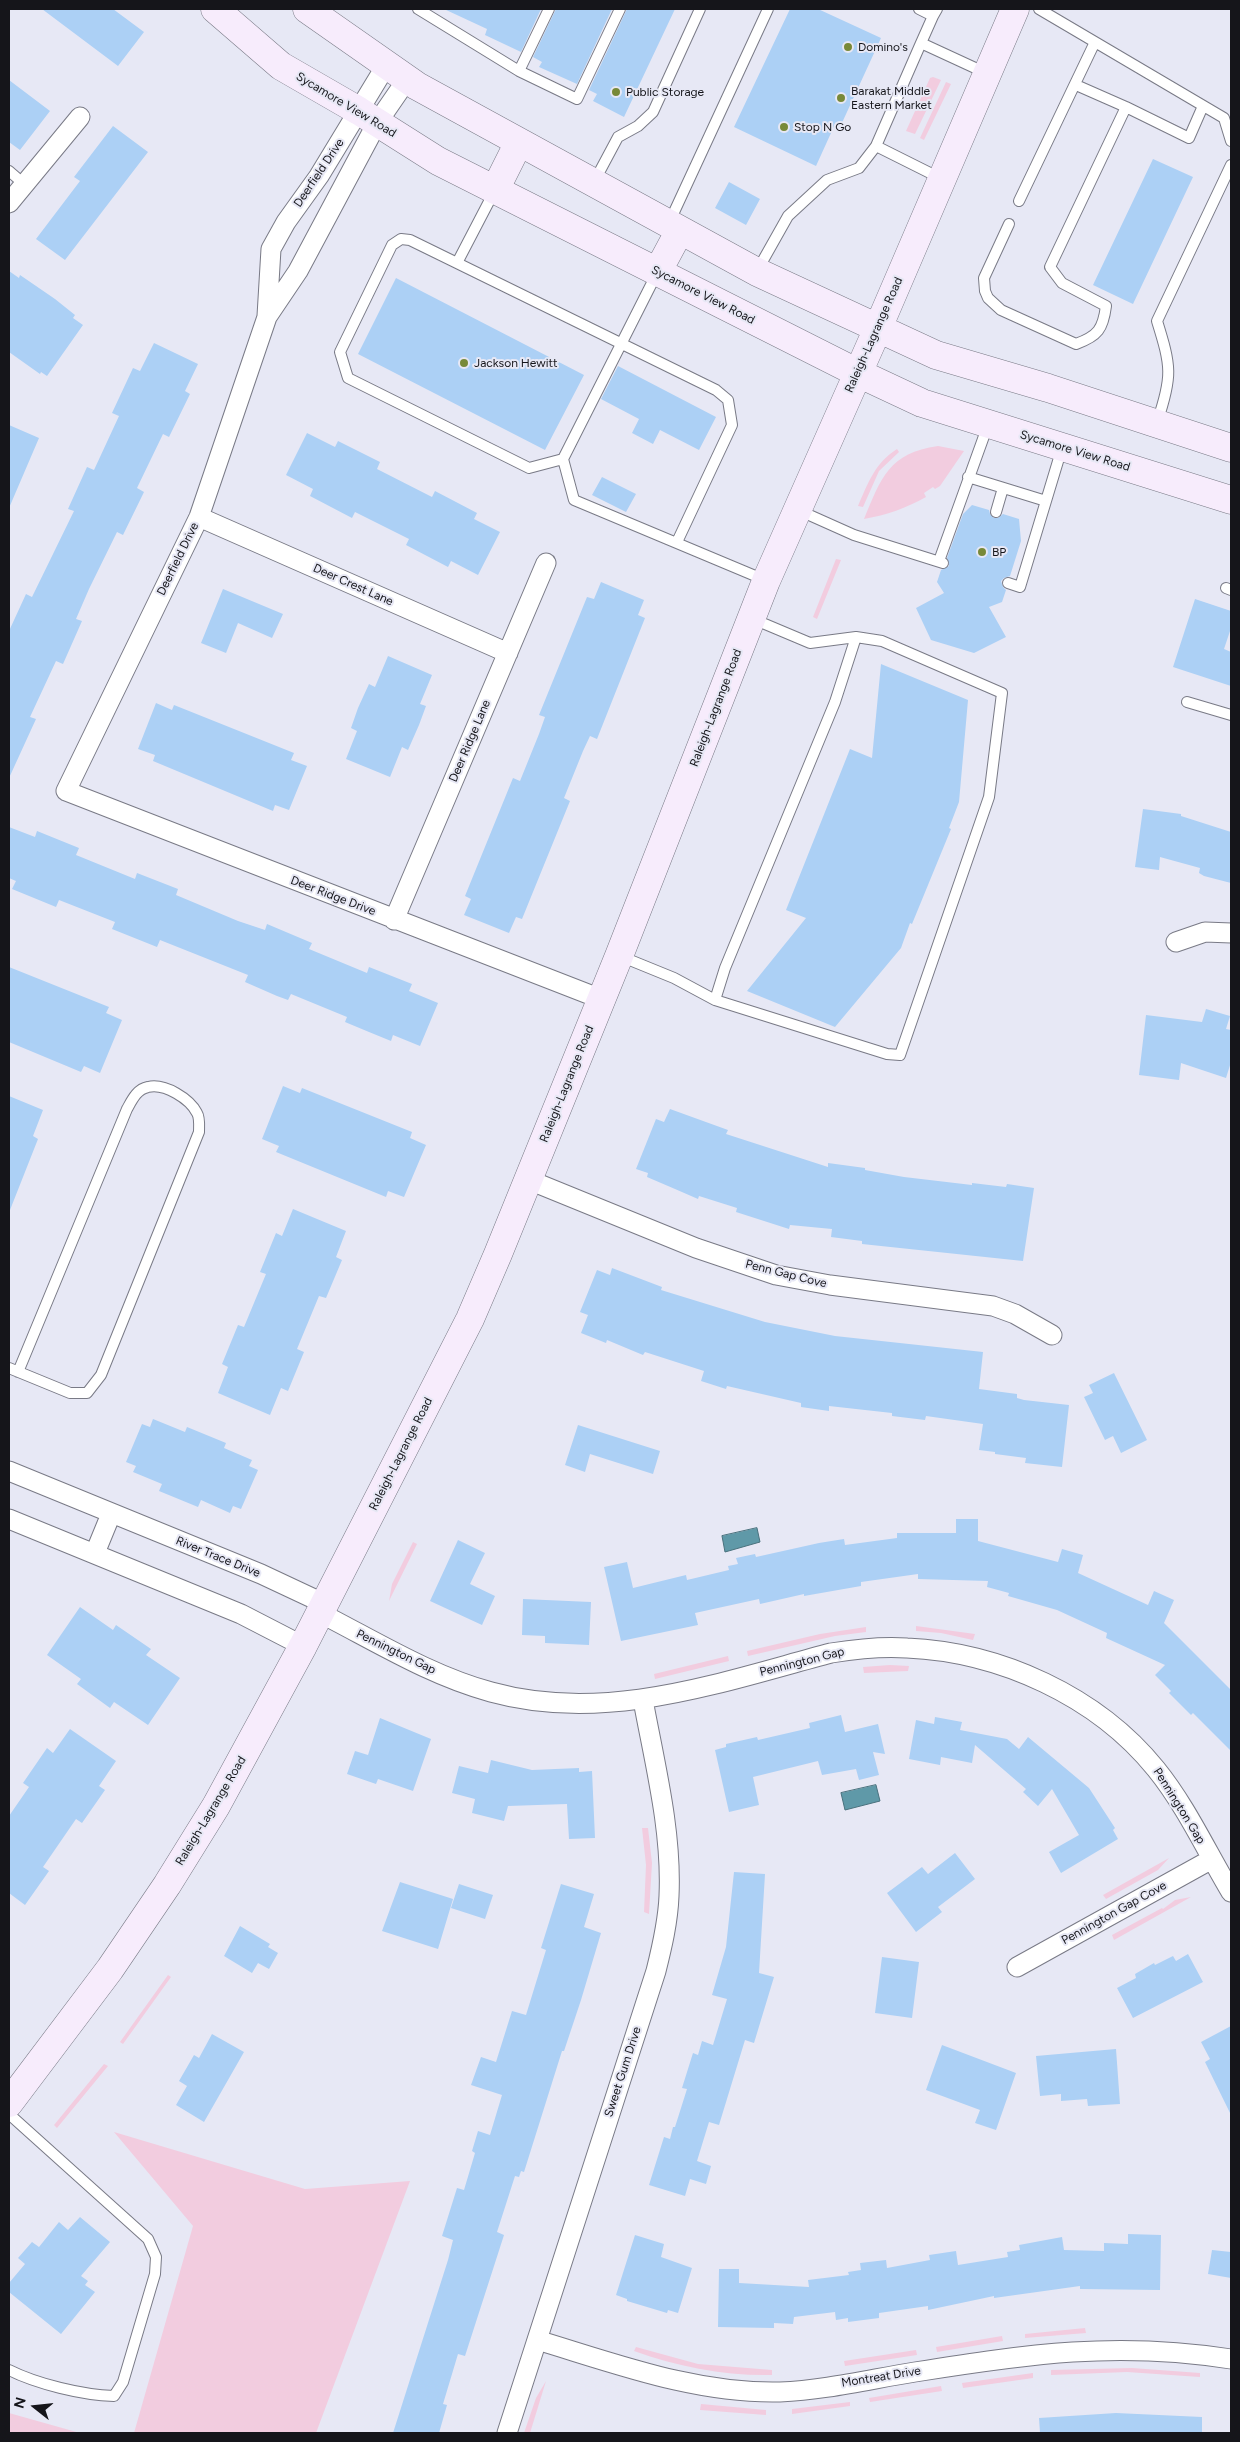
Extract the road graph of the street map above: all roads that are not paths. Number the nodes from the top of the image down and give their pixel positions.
1 (214, 9) edge
2 (307, 9) edge
3 (418, 9) edge
4 (549, 9) edge
5 (620, 9) edge
6 (700, 9) edge
7 (768, 9) edge
8 (918, 9) edge
9 (1015, 9) edge
10 (1039, 9) edge
11 (935, 12) edge
12 (1095, 42) junction
13 (921, 43) junction
14 (398, 71) junction
15 (519, 71) junction
16 (988, 74) junction
17 (1076, 85) junction
18 (1203, 106) junction
19 (1126, 107) junction
20 (80, 117) dead end
21 (368, 117) junction
22 (1231, 141) edge
23 (519, 142) junction
24 (876, 146) junction
25 (1231, 165) edge
26 (9, 171) edge
27 (942, 179) junction
28 (594, 182) junction
29 (24, 184) junction
30 (495, 190) junction
31 (1019, 202) dead end
32 (9, 203) edge
33 (1009, 224) dead end
34 (675, 226) junction
35 (457, 263) junction
36 (658, 271) junction
37 (757, 272) junction
38 (267, 317) junction
39 (878, 328) junction
40 (620, 343) junction
41 (858, 373) junction
42 (1157, 423) junction
43 (989, 424) junction
44 (1063, 447) junction
45 (1231, 448) edge
46 (563, 460) junction
47 (968, 477) junction
48 (1003, 488) junction
49 (1231, 500) edge
50 (1046, 501) junction
51 (798, 509) junction
52 (996, 512) dead end
53 (199, 517) junction
54 (677, 542) junction
55 (546, 563) dead end
56 (766, 581) junction
57 (1008, 583) dead end
58 (750, 618) junction
59 (856, 637) junction
60 (508, 653) junction
61 (1188, 702) dead end
62 (1231, 715) edge
63 (66, 791) joint
64 (394, 920) junction
65 (1231, 933) edge
66 (1176, 942) dead end
67 (619, 956) junction
68 (601, 999) junction
69 (715, 1000) junction
70 (529, 1180) junction
71 (1052, 1334) dead end
72 (13, 1370) edge
73 (9, 1472) edge
74 (111, 1514) junction
75 (9, 1519) edge
76 (95, 1553) junction
77 (322, 1608) junction
78 (303, 1646) junction
79 (643, 1700) junction
80 (1212, 1859) junction
81 (1231, 1892) edge
82 (1017, 1967) dead end
83 (9, 2103) edge
84 (9, 2114) edge
85 (537, 2340) junction
86 (1231, 2359) edge
87 (9, 2370) edge
88 (507, 2433) edge

1 - 21 main road, Sycamore View Road
2 - 14 main road
3 - 15 lane
4 - 15 lane
5 - 15 lane
6 - 28 lane
7 - 34 lane
8 - 11 lane
9 - 16 main road, Raleigh-Lagrange Road
10 - 12 lane
11 - 13 lane
12 - 17 lane
12 - 18 lane
13 - 16 lane
13 - 24 lane
14 - 21 street, Deerfield Drive
14 - 23 main road
16 - 27 main road, Raleigh-Lagrange Road
17 - 19 lane
17 - 31 lane
18 - 19 lane
18 - 22 lane
19 - 33 lane
20 - 29 street
21 - 30 main road, Sycamore View Road
21 - 38 street, Deerfield Drive
21 - 38 street, Deerfield Drive
23 - 28 main road
23 - 30 main road
24 - 27 lane
24 - 37 lane
25 - 42 lane
26 - 29 lane
27 - 39 main road, Raleigh-Lagrange Road
28 - 34 main road
29 - 32 street
30 - 35 lane
30 - 36 main road, Sycamore View Road
34 - 36 main road
34 - 37 main road
35 - 40 lane
35 - 46 lane
36 - 40 lane
36 - 41 main road, Sycamore View Road
37 - 39 main road
38 - 53 street, Deerfield Drive
39 - 41 main road, Raleigh-Lagrange Road
39 - 42 main road
40 - 46 lane
40 - 54 lane
41 - 43 main road, Sycamore View Road
41 - 51 main road, Raleigh-Lagrange Road
42 - 45 main road
43 - 44 main road, Sycamore View Road
43 - 47 lane
44 - 49 main road, Sycamore View Road
44 - 50 lane
46 - 54 lane
47 - 48 lane
47 - 51 lane
48 - 50 lane
48 - 52 lane
50 - 57 lane
51 - 56 main road, Raleigh-Lagrange Road
53 - 60 street, Deer Crest Lane
53 - 63 street, Deerfield Drive
54 - 56 lane
55 - 60 street, Deer Ridge Lane
56 - 58 main road, Raleigh-Lagrange Road
58 - 59 lane
58 - 67 main road, Raleigh-Lagrange Road
59 - 69 lane
59 - 69 lane
60 - 64 street, Deer Ridge Lane
61 - 62 lane
63 - 64 street, Deer Ridge Drive
64 - 68 street, Deer Ridge Drive
65 - 66 street
67 - 68 main road, Raleigh-Lagrange Road
67 - 69 lane
68 - 70 main road, Raleigh-Lagrange Road
70 - 71 street, Penn Gap Cove
70 - 77 main road, Raleigh-Lagrange Road
72 - 72 lane
73 - 74 street, River Trace Drive
74 - 76 street
74 - 77 street, River Trace Drive
75 - 76 street
76 - 78 street
77 - 78 main road, Raleigh-Lagrange Road
77 - 79 street, Pennington Gap
78 - 83 main road, Raleigh-Lagrange Road
79 - 80 street, Pennington Gap
79 - 85 street, Sweet Gum Drive
80 - 81 street, Pennington Gap
80 - 82 street, Pennington Gap Cove
84 - 87 lane
85 - 86 street, Montreat Drive
85 - 88 street, Sweet Gum Drive

